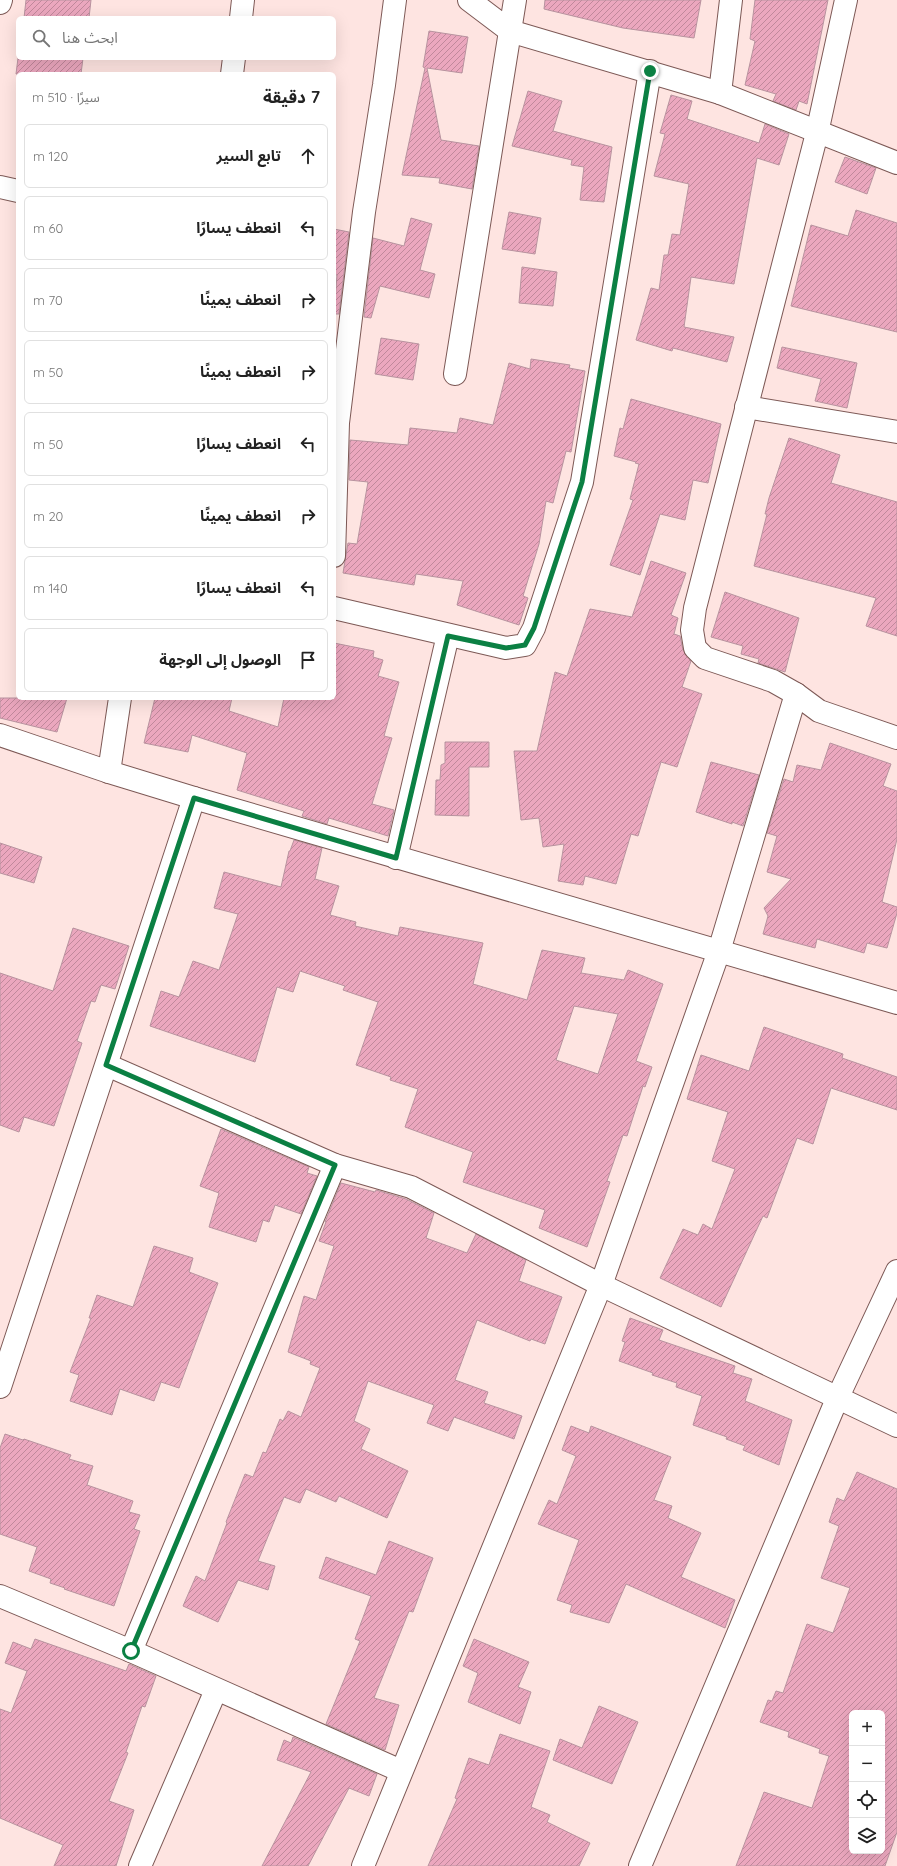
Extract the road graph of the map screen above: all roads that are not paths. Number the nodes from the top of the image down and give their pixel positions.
1 (0, 0) edge
2 (243, 0) edge
3 (395, 0) edge
4 (469, 0) edge
5 (515, 0) edge
6 (731, 0) edge
7 (846, 0) edge
8 (0, 3) edge
9 (240, 16) edge
10 (510, 31) junction
11 (234, 60) edge
12 (650, 71) junction
13 (232, 72) edge
14 (720, 93) junction
15 (817, 133) junction
16 (897, 163) edge
17 (0, 187) edge
18 (16, 190) edge
19 (455, 374) dead end
20 (746, 407) junction
21 (897, 432) edge
22 (336, 490) edge
23 (336, 608) edge
24 (448, 636) junction
25 (796, 694) junction
26 (120, 700) edge
27 (0, 735) edge
28 (897, 738) edge
29 (108, 772) junction
30 (194, 798) junction
31 (396, 858) junction
32 (719, 951) junction
33 (897, 1004) edge
34 (106, 1065) junction
35 (335, 1165) junction
36 (897, 1271) edge
37 (601, 1285) junction
38 (0, 1387) edge
39 (837, 1399) junction
40 (897, 1426) edge
41 (0, 1596) edge
42 (131, 1651) junction
43 (216, 1690) junction
44 (401, 1771) junction
45 (140, 1866) edge
46 (363, 1866) edge
47 (640, 1866) edge

1 - 8 street
2 - 9 street
3 - 22 street
4 - 10 street
5 - 10 street
6 - 14 street
7 - 15 street
10 - 12 street
10 - 19 street
11 - 13 street
12 - 14 street
12 - 24 street
14 - 15 street
15 - 16 street
15 - 20 street
17 - 18 street
20 - 21 street
20 - 25 street
23 - 24 street
24 - 31 street
25 - 28 street
25 - 32 street
26 - 29 street
27 - 29 street
29 - 30 street
30 - 31 street
30 - 34 street
31 - 32 street
32 - 33 street
32 - 37 street
34 - 35 street
34 - 38 street
35 - 37 street
35 - 42 street
36 - 39 street
37 - 39 street
37 - 44 street
39 - 40 street
39 - 47 street
41 - 42 street
42 - 43 street
43 - 44 street
43 - 45 street
44 - 46 street

